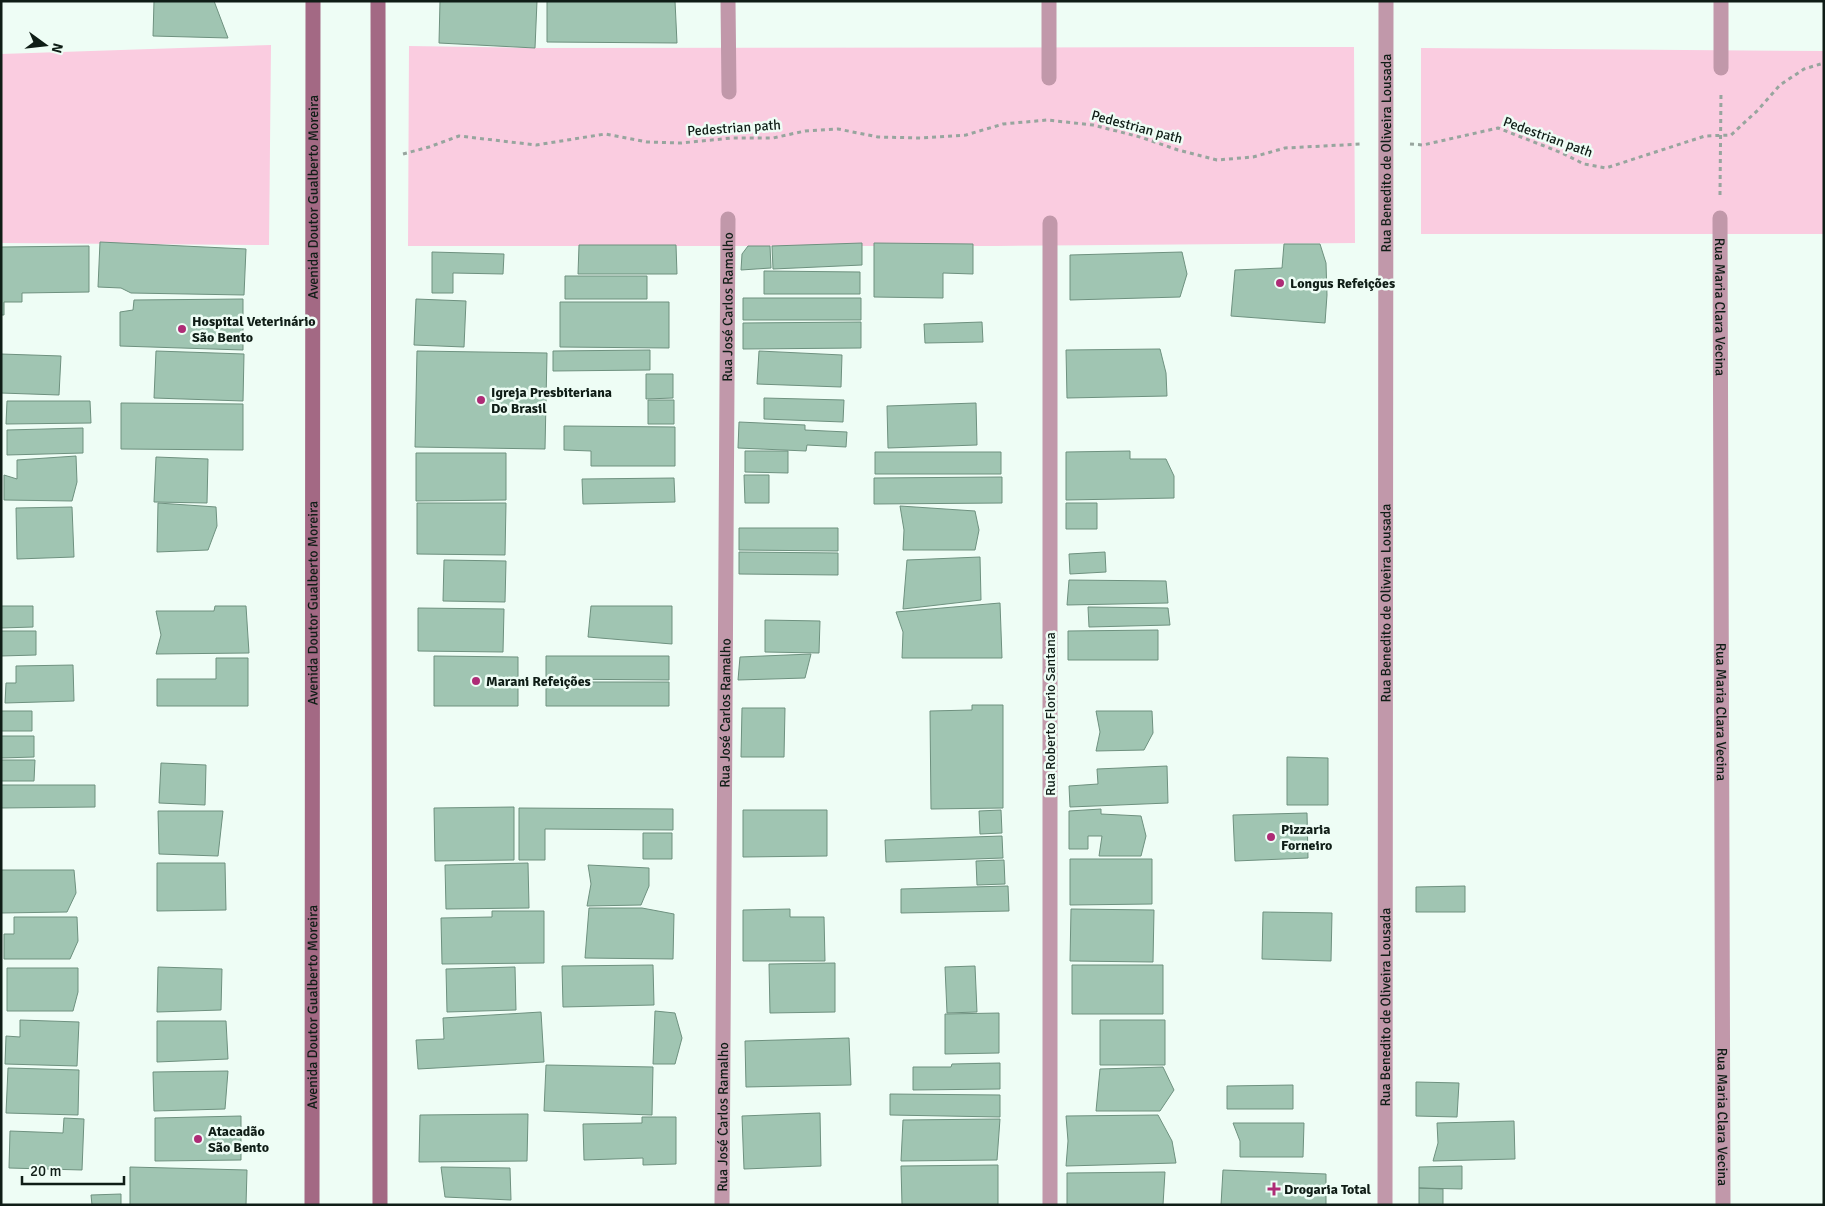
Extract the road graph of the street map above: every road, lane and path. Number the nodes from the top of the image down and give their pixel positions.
1 (313, 1) edge
2 (378, 1) edge
3 (728, 1) edge
4 (1049, 1) edge
5 (1386, 1) edge
6 (1721, 1) edge
7 (1824, 64) edge
8 (1721, 68) joint
9 (1050, 78) dead end
10 (729, 92) dead end
11 (1722, 135) junction
12 (1387, 142) junction
13 (380, 156) junction
14 (1720, 218) joint
15 (728, 219) dead end
16 (1050, 223) dead end
17 (312, 1205) edge
18 (380, 1205) edge
19 (722, 1205) edge
20 (1050, 1205) edge
21 (1385, 1205) edge
22 (1723, 1205) edge

1 - 17 main road, Avenida Doutor Gualberto Moreira
2 - 13 main road
3 - 10 street
4 - 9 street
5 - 12 street, Rua Benedito de Oliveira Lousada
6 - 8 street
7 - 11 path, Pedestrian path
8 - 11 path
11 - 12 path, Pedestrian path
11 - 14 path
12 - 13 path, Pedestrian path
12 - 21 street, Rua Benedito de Oliveira Lousada
13 - 18 main road
14 - 22 street, Rua Maria Clara Vecina
15 - 19 street, Rua José Carlos Ramalho
16 - 20 street, Rua Roberto Florio Santana

